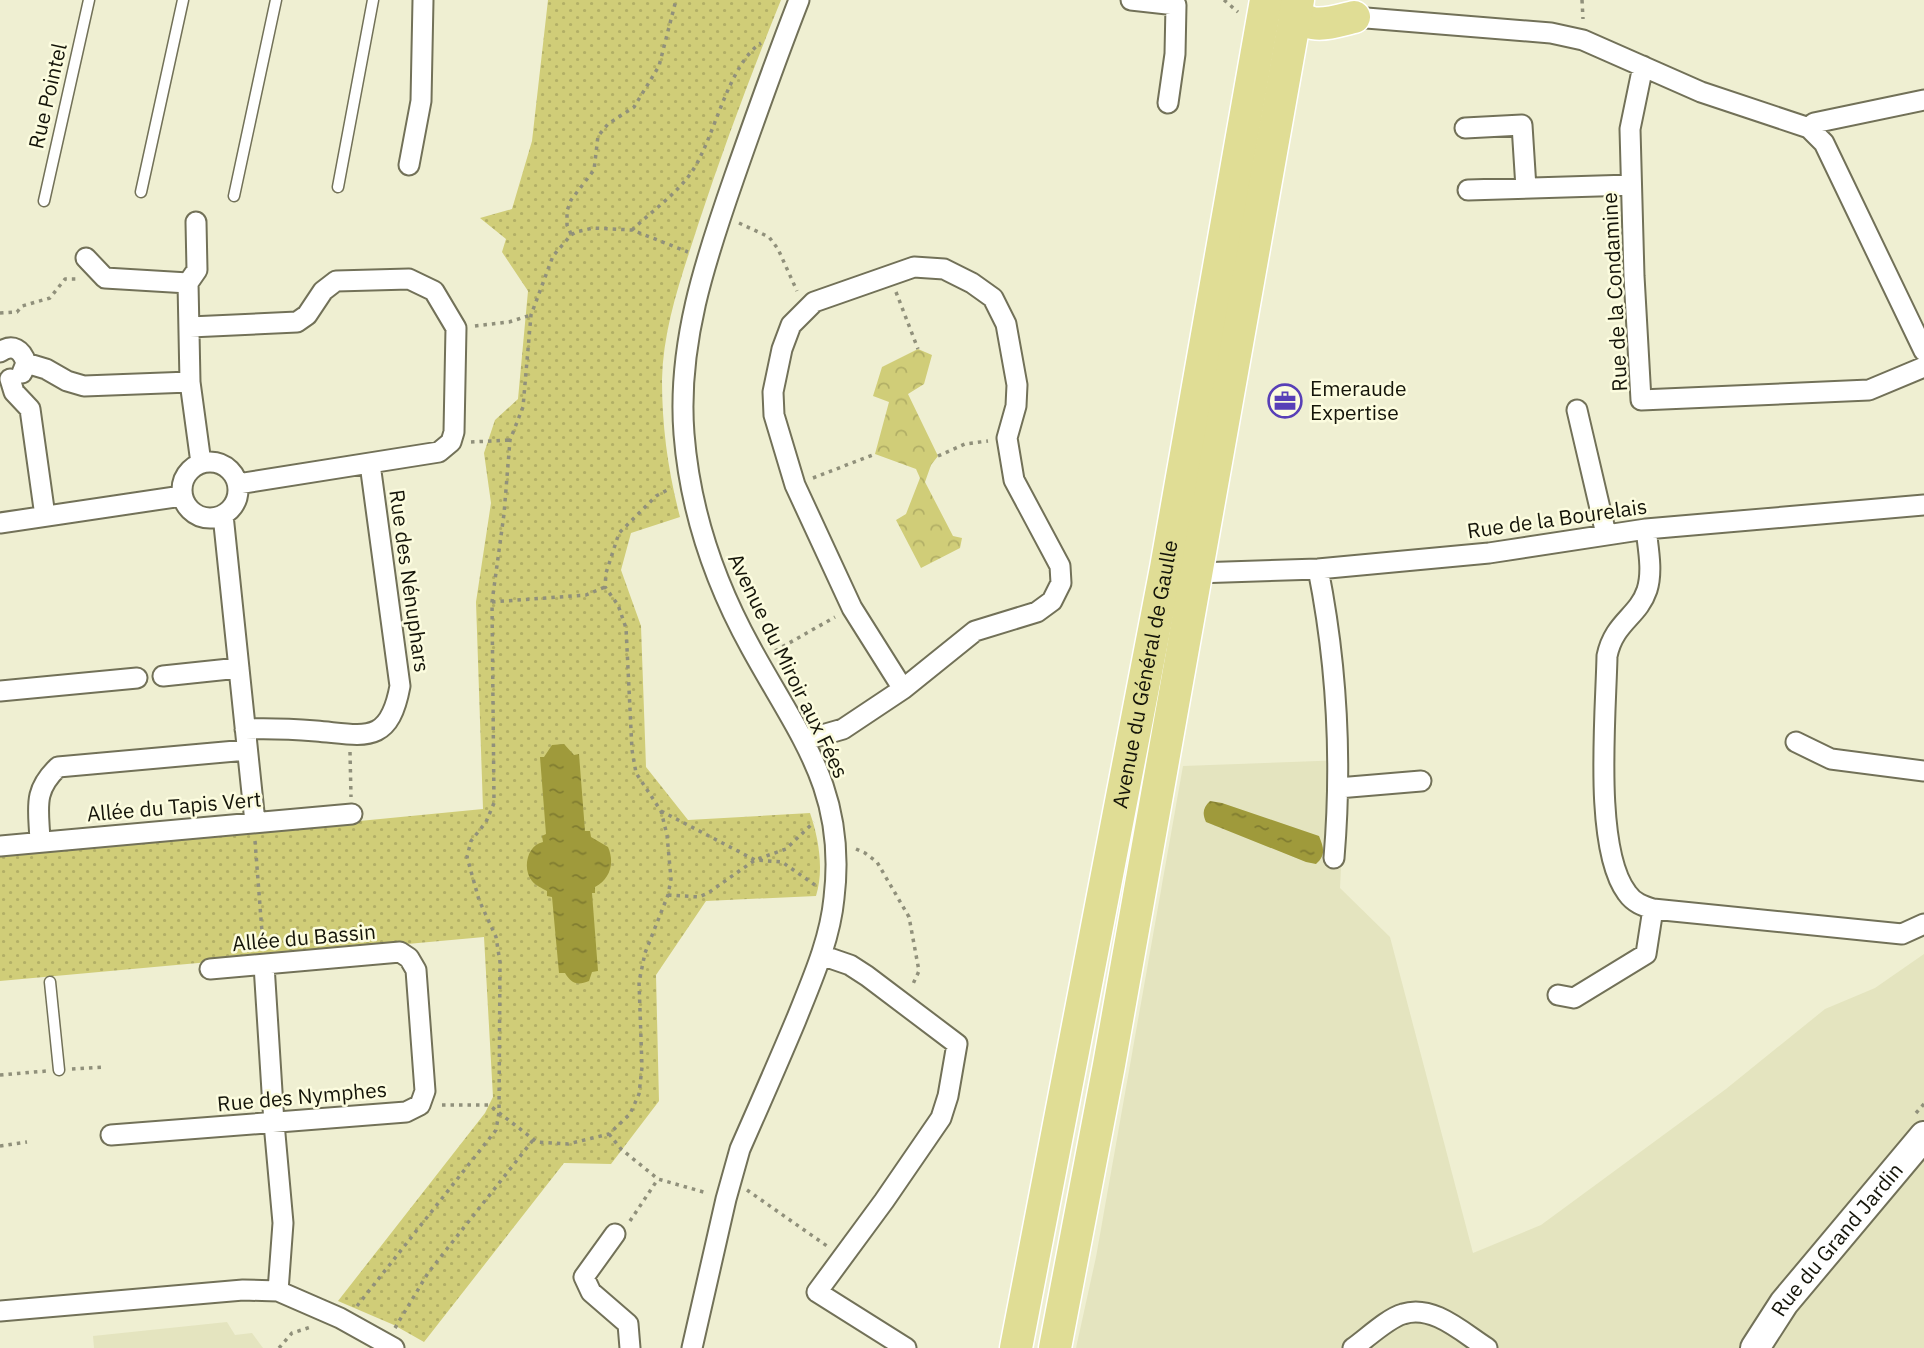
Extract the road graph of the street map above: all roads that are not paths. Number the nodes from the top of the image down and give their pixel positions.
1 (89, 0) edge
2 (183, 0) edge
3 (275, 0) edge
4 (373, 0) edge
5 (423, 0) edge
6 (799, 0) edge
7 (1131, 0) edge
8 (1266, 0) edge
9 (1327, 0) edge
10 (1160, 2) edge
11 (1294, 4) edge
12 (1353, 18) junction
13 (1643, 65) junction
14 (1924, 100) edge
15 (1168, 103) dead end
16 (1465, 128) dead end
17 (1809, 128) junction
18 (409, 165) dead end
19 (1631, 185) junction
20 (338, 187) dead end
21 (1526, 188) junction
22 (1468, 190) dead end
23 (141, 192) dead end
24 (234, 196) dead end
25 (44, 201) dead end
26 (196, 222) dead end
27 (86, 258) dead end
28 (188, 283) junction
29 (190, 327) junction
30 (1924, 351) edge
31 (0, 352) edge
32 (26, 363) junction
33 (1924, 367) edge
34 (5, 376) edge
35 (190, 382) junction
36 (1577, 410) dead end
37 (201, 463) junction
38 (370, 464) junction
39 (238, 484) junction
40 (182, 496) junction
41 (1924, 506) edge
42 (223, 515) junction
43 (45, 516) junction
44 (0, 523) edge
45 (1646, 529) junction
46 (1606, 534) junction
47 (1318, 569) junction
48 (1196, 573) junction
49 (239, 668) junction
50 (163, 676) dead end
51 (137, 678) dead end
52 (903, 689) junction
53 (0, 691) edge
54 (245, 729) junction
55 (805, 740) junction
56 (1796, 742) dead end
57 (247, 750) junction
58 (1924, 771) edge
59 (1421, 781) dead end
60 (1338, 788) junction
61 (352, 814) road end
62 (255, 822) junction
63 (40, 842) junction
64 (0, 846) edge
65 (1334, 858) dead end
66 (1653, 909) junction
67 (1924, 924) edge
68 (821, 955) junction
69 (264, 965) junction
70 (211, 969) dead end
71 (50, 982) dead end
72 (1558, 995) dead end
73 (59, 1070) dead end
74 (420, 1105) joint
75 (274, 1123) junction
76 (111, 1136) dead end
77 (1924, 1136) edge
78 (615, 1234) road end
79 (278, 1291) junction
80 (0, 1311) edge
81 (390, 1346) edge
82 (630, 1348) edge
83 (692, 1348) edge
84 (906, 1348) edge
85 (1016, 1348) edge
86 (1055, 1348) edge
87 (1353, 1348) edge
88 (1487, 1348) edge
89 (1755, 1348) edge

1 - 25 lane, Rue Pointel
2 - 23 lane
3 - 24 lane
4 - 20 lane
5 - 18 street
6 - 55 street, Avenue du Miroir aux Fées
7 - 10 street
8 - 85 main road, Avenue du Général de Gaulle
9 - 12 main road
10 - 15 street
11 - 12 main road
11 - 48 main road, Avenue du Général de Gaulle
12 - 13 street
13 - 17 street
13 - 19 street, Rue de la Condamine
14 - 17 street
16 - 21 street
17 - 30 street
19 - 21 street
19 - 33 street, Rue de la Condamine
21 - 22 street
26 - 28 street
27 - 28 street
28 - 29 street
29 - 35 street
29 - 38 street
31 - 32 street
32 - 34 street
32 - 35 street
34 - 43 street
35 - 37 street
36 - 46 street
37 - 39 street
37 - 40 street
38 - 39 street
38 - 54 street, Rue des Nénuphars
39 - 42 street
40 - 42 street
40 - 43 street
41 - 45 street, Rue de la Bourelais
42 - 49 street
43 - 44 street
45 - 46 street, Rue de la Bourelais
45 - 66 street
46 - 47 street, Rue de la Bourelais
47 - 48 street, Rue de la Bourelais
47 - 60 street
48 - 86 main road, Avenue du Général de Gaulle
49 - 50 street
49 - 54 street
51 - 53 street
52 - 52 street
52 - 55 street
54 - 57 street
55 - 68 street, Avenue du Miroir aux Fées
56 - 58 street
57 - 62 street
57 - 63 street
59 - 60 street
60 - 65 street
61 - 62 street, Allée du Tapis Vert
62 - 63 street, Allée du Tapis Vert
63 - 64 street, Allée du Tapis Vert
66 - 67 street
66 - 72 street
68 - 83 street, Avenue du Miroir aux Fées
68 - 84 street
69 - 70 street, Allée du Bassin
69 - 74 street, Allée du Bassin
69 - 75 street
71 - 73 lane
74 - 75 street, Rue des Nymphes
75 - 76 street, Rue des Nymphes
75 - 79 street
77 - 89 street, Rue du Grand Jardin
78 - 82 street
79 - 80 street
79 - 81 street
87 - 88 street

